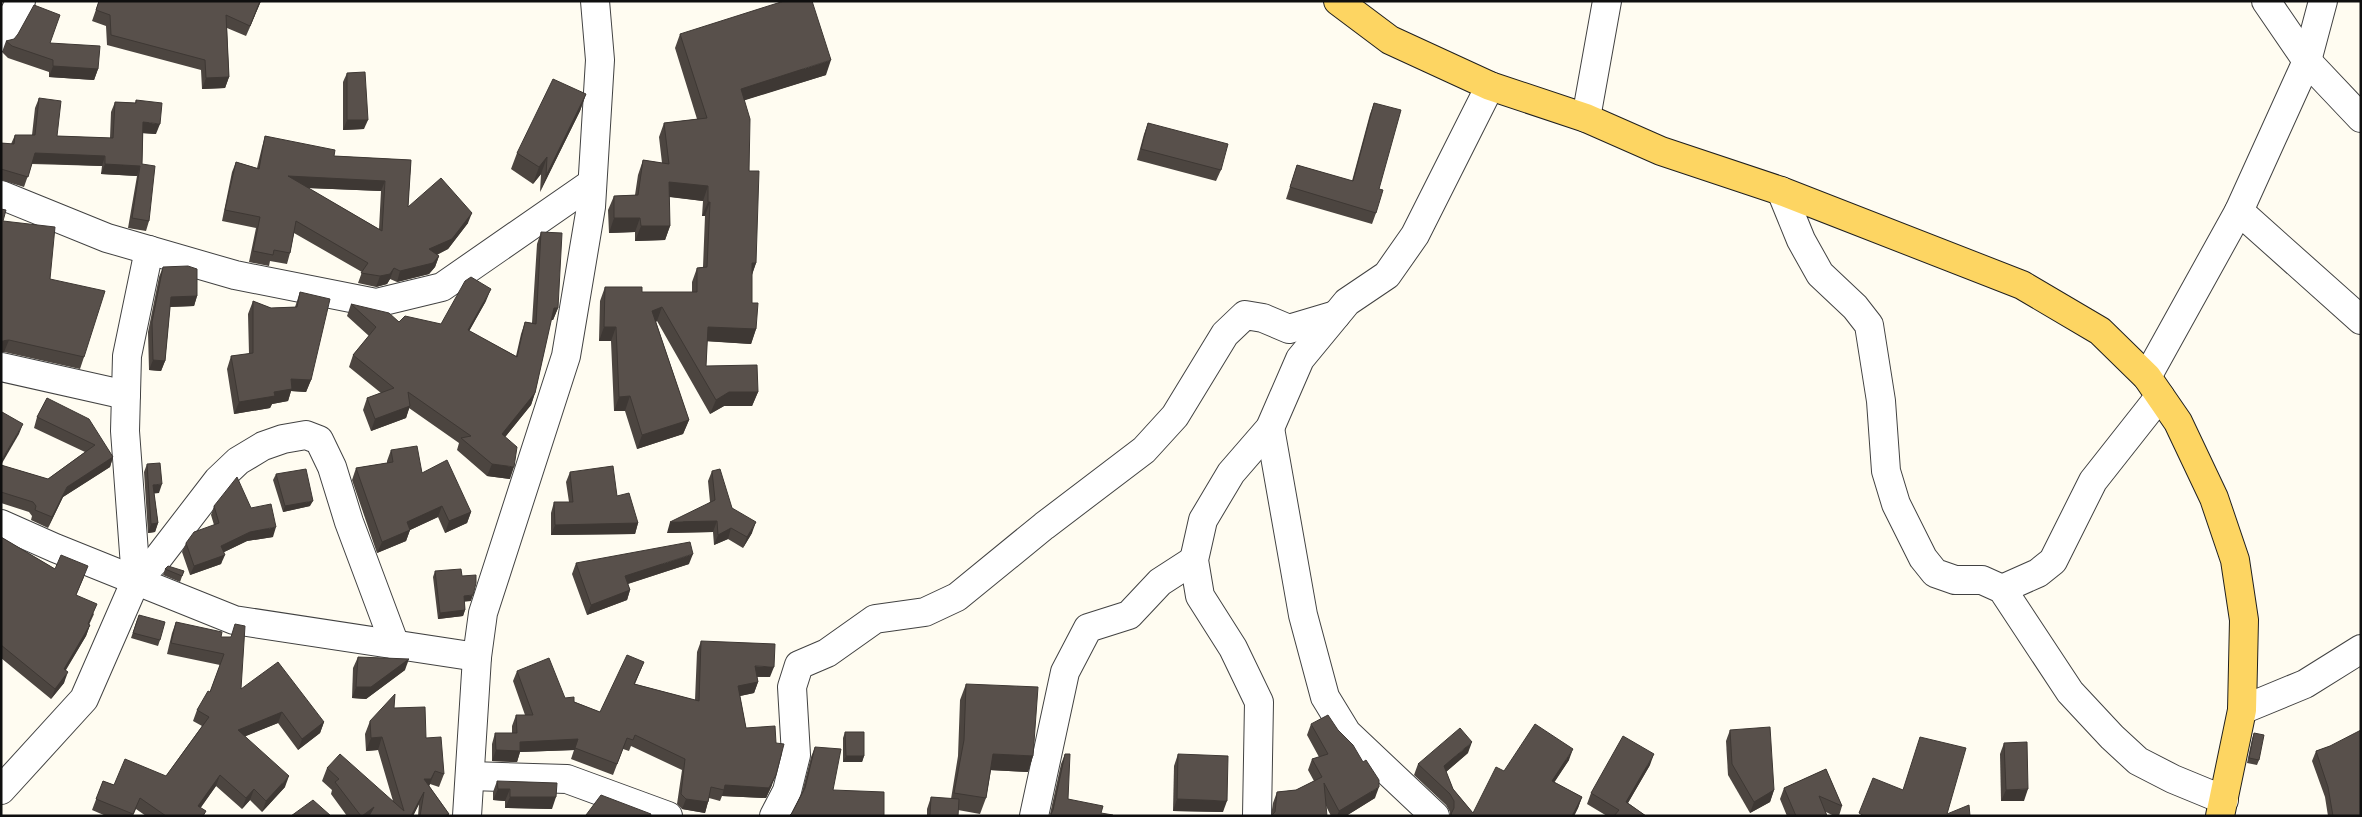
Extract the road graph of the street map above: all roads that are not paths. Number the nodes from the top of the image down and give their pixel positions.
1 (21, 1) edge
2 (595, 1) edge
3 (1338, 1) edge
4 (1607, 1) edge
5 (2266, 1) edge
6 (2323, 1) edge
7 (1, 37) edge
8 (2307, 61) junction
9 (1490, 86) junction
10 (1586, 118) junction
11 (2361, 118) edge
12 (592, 183) junction
13 (1782, 191) junction
14 (1, 195) edge
15 (2239, 211) junction
16 (149, 250) junction
17 (1336, 315) junction
18 (2361, 320) edge
19 (1, 367) edge
20 (2154, 387) junction
21 (126, 395) junction
22 (1270, 428) junction
23 (1, 524) edge
24 (1194, 560) junction
25 (136, 580) junction
26 (2002, 589) junction
27 (395, 644) junction
28 (2361, 649) edge
29 (477, 657) junction
30 (2242, 710) junction
31 (470, 776) junction
32 (1, 790) edge
33 (2222, 808) edge
34 (467, 816) edge
35 (668, 816) edge
36 (774, 816) edge
37 (1034, 816) edge
38 (1257, 816) edge
39 (1435, 816) edge

1 - 7 street
2 - 12 street
3 - 9 main road
4 - 10 street
5 - 8 street
6 - 8 street
8 - 11 street
8 - 15 street
9 - 10 main road
9 - 17 street
10 - 13 main road
12 - 16 street
12 - 29 street
13 - 20 main road
13 - 26 street
14 - 16 street
15 - 18 street
15 - 20 street
16 - 21 street
17 - 22 street
17 - 36 street
19 - 21 street
20 - 26 street
20 - 30 main road
21 - 25 street
22 - 24 street
22 - 39 street
23 - 25 street
24 - 37 street
24 - 38 street
25 - 27 street
25 - 27 street
25 - 32 street
26 - 33 street
27 - 29 street
28 - 30 street
29 - 31 street
30 - 33 main road
31 - 34 street
31 - 35 street

